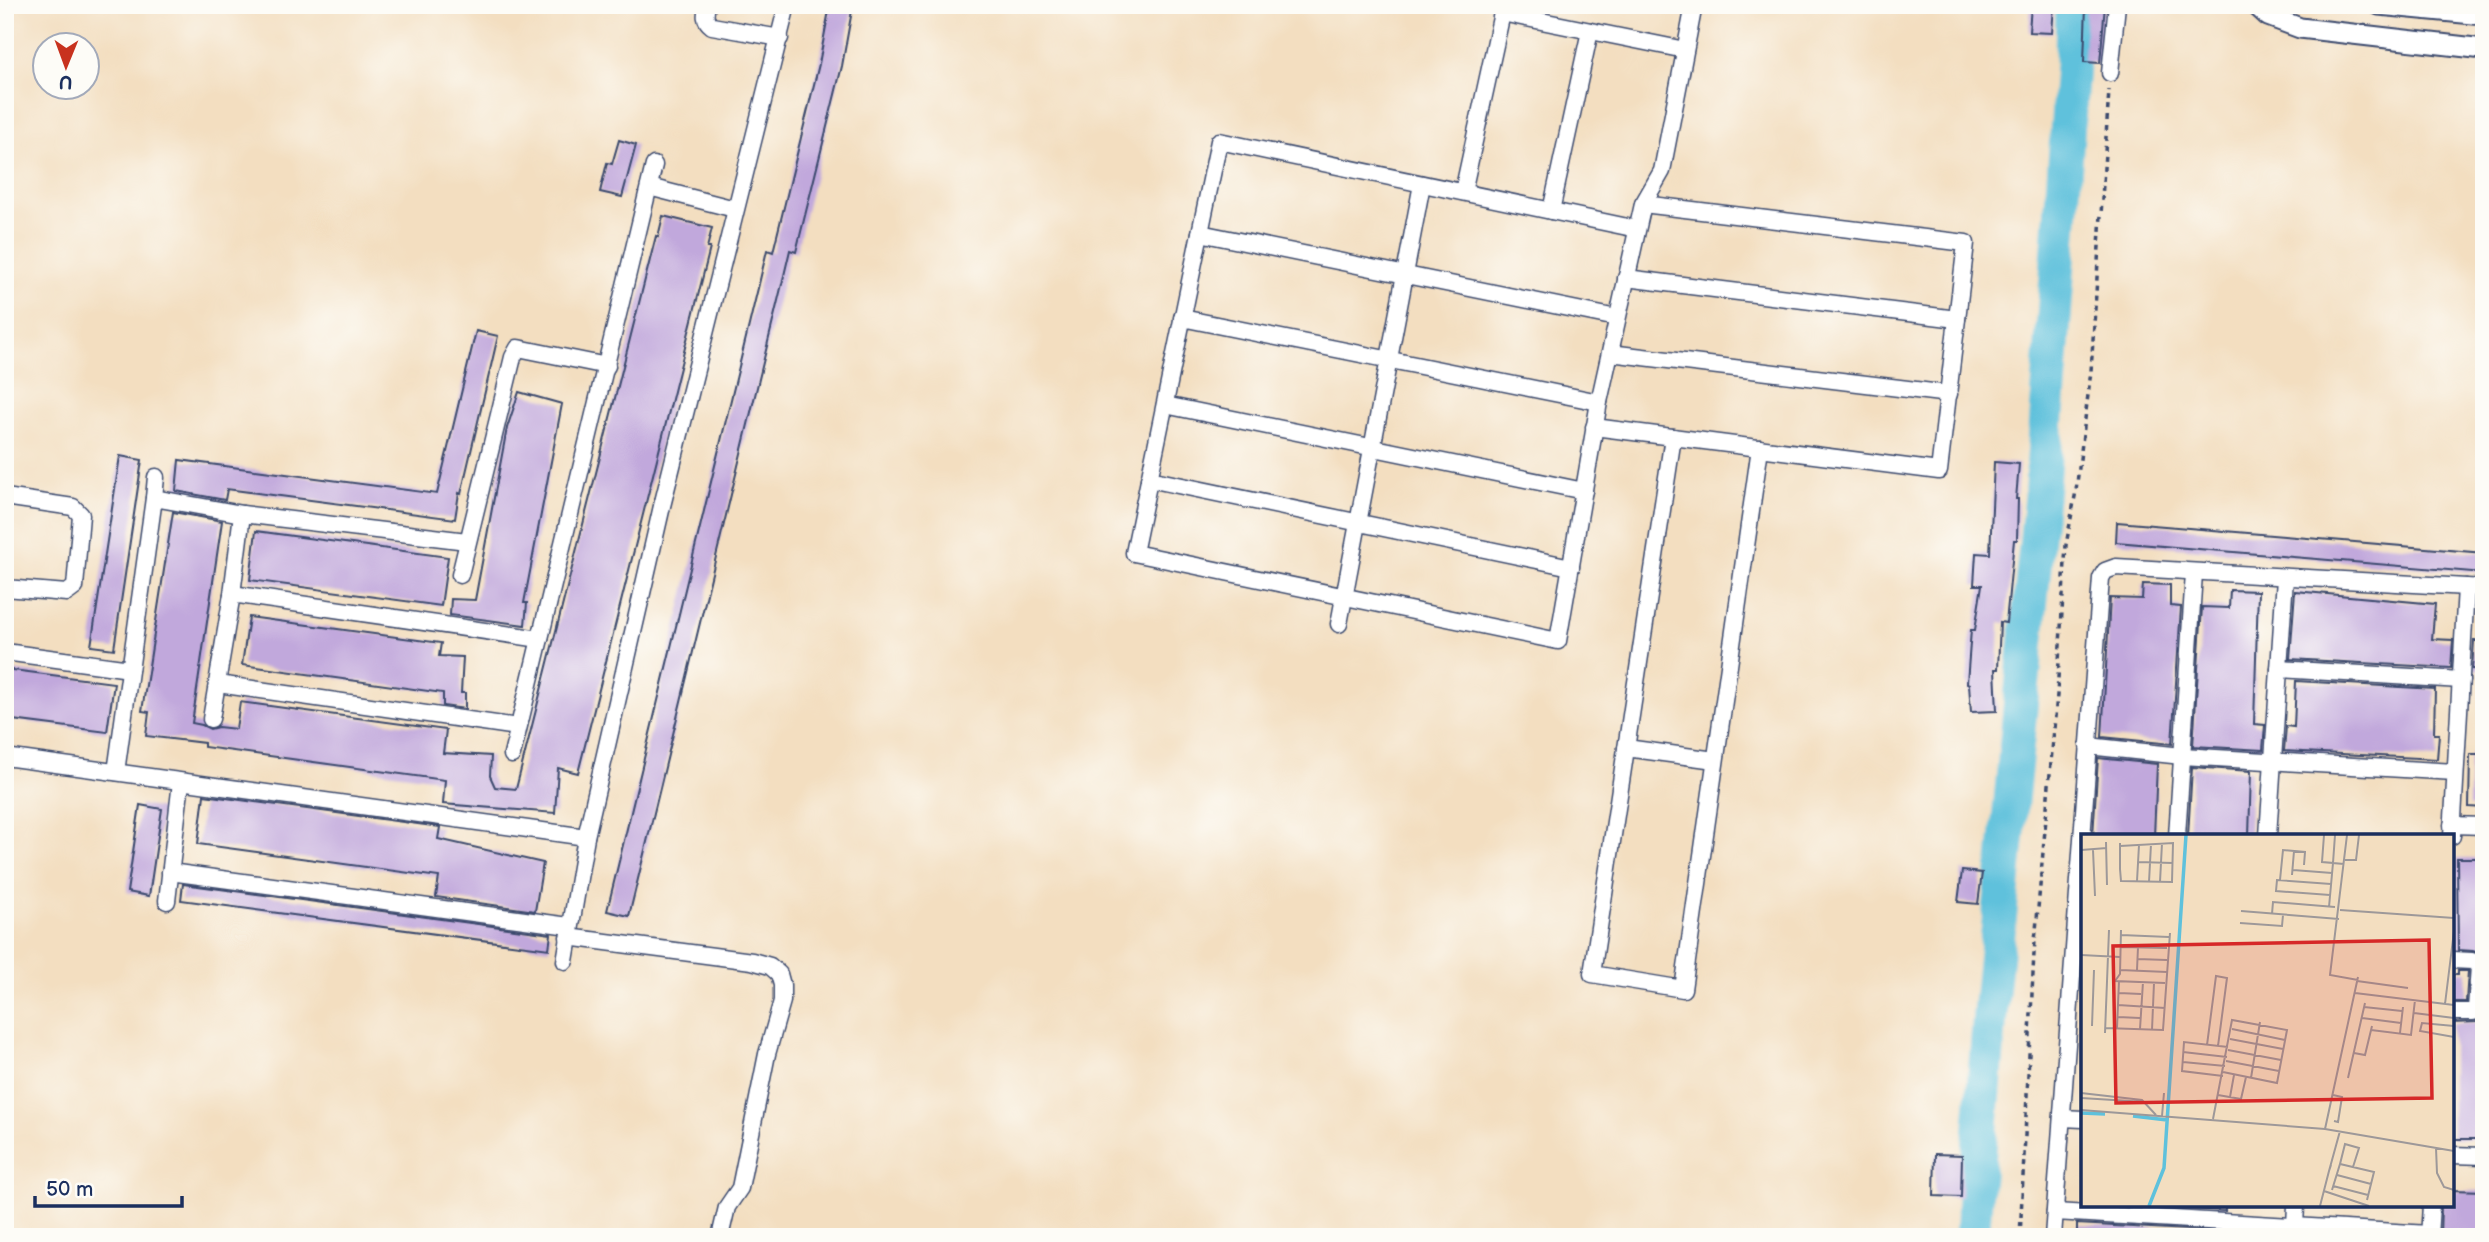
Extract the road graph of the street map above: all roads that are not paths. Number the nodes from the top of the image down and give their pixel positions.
1 (707, 5) edge
2 (788, 5) edge
3 (1694, 5) edge
4 (2118, 5) edge
5 (2256, 5) edge
6 (2379, 5) edge
7 (2484, 15) edge
8 (1590, 31) junction
9 (780, 38) junction
10 (2484, 49) edge
11 (1685, 50) junction
12 (2110, 74) road end
13 (654, 165) dead end
14 (1422, 184) junction
15 (649, 187) junction
16 (1463, 192) junction
17 (1643, 204) junction
18 (735, 209) junction
19 (1551, 211) junction
20 (1637, 229) junction
21 (1200, 233) junction
22 (1405, 274) junction
23 (1626, 278) junction
24 (1182, 318) junction
25 (1617, 318) junction
26 (1957, 319) junction
27 (1610, 352) junction
28 (1389, 360) junction
29 (607, 366) junction
30 (1949, 394) junction
31 (1599, 402) junction
32 (1165, 405) junction
33 (1594, 427) junction
34 (1673, 438) junction
35 (1372, 447) junction
36 (1760, 448) junction
37 (156, 477) dead end
38 (1149, 479) junction
39 (1584, 491) junction
40 (5, 497) edge
41 (154, 498) junction
42 (242, 514) junction
43 (1358, 523) junction
44 (467, 541) junction
45 (1571, 567) junction
46 (2194, 573) junction
47 (460, 575) dead end
48 (2285, 578) junction
49 (2466, 587) junction
50 (5, 588) edge
51 (2484, 588) edge
52 (232, 594) junction
53 (1344, 596) junction
54 (1339, 624) dead end
55 (540, 639) junction
56 (5, 652) edge
57 (130, 669) junction
58 (2279, 669) junction
59 (2461, 680) junction
60 (218, 684) junction
61 (211, 719) dead end
62 (518, 727) junction
63 (2088, 746) junction
64 (1626, 748) junction
65 (512, 755) dead end
66 (5, 757) edge
67 (2182, 757) junction
68 (1715, 760) junction
69 (2273, 760) junction
70 (116, 772) junction
71 (2455, 772) junction
72 (181, 782) junction
73 (2484, 826) edge
74 (2452, 830) edge
75 (2084, 834) edge
76 (2177, 834) edge
77 (2267, 834) edge
78 (586, 837) junction
79 (170, 872) junction
80 (2081, 895) edge
81 (167, 901) dead end
82 (569, 932) junction
83 (2079, 938) edge
84 (2454, 960) edge
85 (565, 961) dead end
86 (2454, 1012) edge
87 (2076, 1029) edge
88 (2062, 1118) junction
89 (2081, 1119) edge
90 (2454, 1155) edge
91 (2484, 1156) edge
92 (2296, 1207) edge
93 (2431, 1207) edge
94 (2055, 1212) junction
95 (2295, 1226) junction
96 (2429, 1235) edge
97 (720, 1237) edge
98 (2053, 1237) edge

1 - 9 street
2 - 9 street
3 - 11 street
4 - 12 street
5 - 10 street
6 - 7 street
8 - 11 street
8 - 16 street
8 - 19 street
9 - 18 street
11 - 17 street
13 - 15 street
14 - 16 street
14 - 21 street
14 - 22 street
15 - 18 street
15 - 29 street
16 - 19 street
17 - 20 street
17 - 26 street
18 - 78 street
19 - 20 street
20 - 23 street
21 - 22 street
21 - 24 street
22 - 25 street
22 - 28 street
23 - 25 street
23 - 26 street
24 - 28 street
24 - 32 street
25 - 27 street
26 - 30 street
27 - 30 street
27 - 31 street
28 - 31 street
28 - 35 street
29 - 44 street
29 - 55 street
30 - 36 street
31 - 33 street
32 - 35 street
32 - 38 street
33 - 34 street
33 - 39 street
34 - 36 street
34 - 64 street
35 - 39 street
35 - 43 street
36 - 68 street
37 - 41 street
38 - 43 street
38 - 53 street
39 - 45 street
40 - 50 street
41 - 42 street
41 - 57 street
42 - 44 street
42 - 52 street
43 - 45 street
43 - 53 street
44 - 47 street
45 - 53 street
46 - 48 street
46 - 63 street
46 - 67 street
48 - 49 street
48 - 58 street
49 - 51 street
49 - 59 street
52 - 55 street
52 - 60 street
53 - 54 street
55 - 62 street
56 - 57 street
57 - 70 street
58 - 59 street
58 - 69 street
59 - 71 street
60 - 61 street
60 - 62 street
62 - 65 street
63 - 67 street
63 - 75 street
64 - 68 street
64 - 68 street
66 - 70 street
67 - 69 street
67 - 76 street
69 - 71 street
69 - 77 street
70 - 72 street
71 - 74 street
72 - 78 street
72 - 79 street
73 - 74 street
78 - 82 street
79 - 81 street
79 - 82 street
80 - 83 street
82 - 85 street
82 - 97 street
83 - 87 street
84 - 86 street
87 - 88 street
88 - 89 street
88 - 94 street
90 - 91 street
92 - 95 street
93 - 96 street
94 - 95 street
94 - 98 street
95 - 96 street

